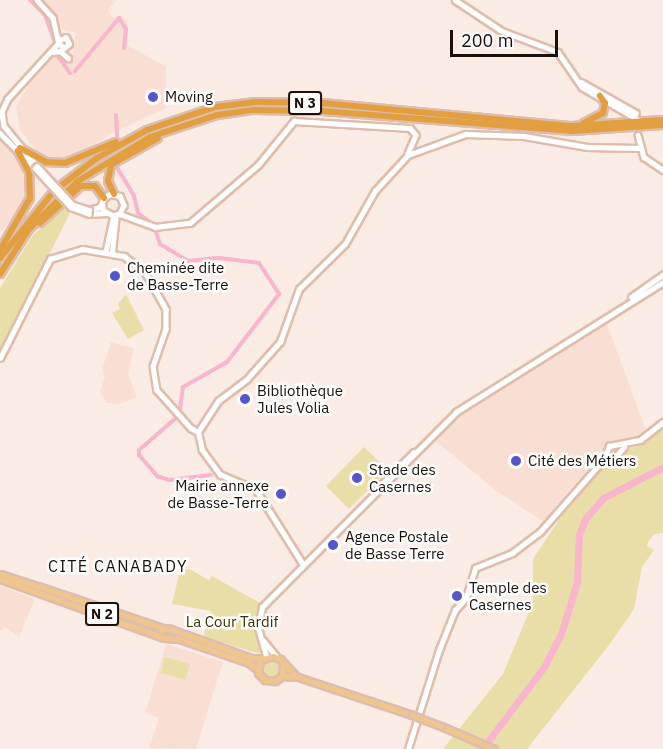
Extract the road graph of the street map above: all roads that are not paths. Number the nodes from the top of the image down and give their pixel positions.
1 (37, 0) edge
2 (455, 0) edge
3 (53, 52) junction
4 (68, 58) dead end
5 (575, 77) junction
6 (586, 90) junction
7 (600, 96) junction
8 (612, 98) junction
9 (8, 99) junction
10 (0, 103) edge
11 (1, 111) edge
12 (205, 118) junction
13 (496, 120) junction
14 (663, 120) edge
15 (1, 123) edge
16 (663, 127) edge
17 (147, 130) junction
18 (0, 133) edge
19 (638, 135) dead end
20 (639, 148) junction
21 (19, 149) junction
22 (408, 155) junction
23 (663, 170) edge
24 (114, 194) junction
25 (103, 201) junction
26 (124, 205) junction
27 (89, 212) junction
28 (106, 213) junction
29 (116, 215) junction
30 (135, 218) junction
31 (18, 244) junction
32 (0, 250) edge
33 (109, 251) junction
34 (0, 258) edge
35 (0, 274) edge
36 (663, 275) edge
37 (663, 282) edge
38 (600, 320) junction
39 (0, 358) edge
40 (663, 422) edge
41 (198, 432) junction
42 (618, 449) junction
43 (609, 455) junction
44 (303, 565) junction
45 (0, 574) edge
46 (0, 579) edge
47 (38, 586) junction
48 (47, 588) junction
49 (37, 593) junction
50 (43, 596) junction
51 (162, 632) junction
52 (170, 635) junction
53 (263, 640) junction
54 (264, 657) junction
55 (277, 657) junction
56 (284, 665) junction
57 (258, 670) junction
58 (282, 676) junction
59 (298, 677) junction
60 (408, 749) edge
61 (494, 749) edge

1 - 3 street
2 - 5 street
3 - 4 street
3 - 9 street
5 - 6 street
5 - 8 street
6 - 7 street
6 - 8 street
7 - 8 street
7 - 13 highway, N 3
9 - 10 street
9 - 11 street
11 - 15 street
12 - 16 highway, N 3
12 - 24 highway
12 - 31 highway, N 3
13 - 14 highway, N 3
13 - 17 highway, N 3
15 - 21 street
17 - 21 highway
17 - 34 highway, N 3
18 - 21 street
19 - 20 street
20 - 22 street
20 - 23 street
21 - 27 street, bridge
21 - 32 highway
22 - 30 street
22 - 41 street
24 - 25 street
24 - 26 street
25 - 27 street
25 - 28 street
25 - 31 highway
26 - 29 street
26 - 30 street
27 - 28 street
28 - 29 street
29 - 30 street
29 - 33 street
31 - 35 highway, N 3
33 - 39 street
33 - 41 street
36 - 38 street
37 - 38 street
38 - 44 street
40 - 42 street
41 - 44 street
42 - 43 street
42 - 43 street
43 - 60 street
44 - 53 street
45 - 47 main road, N 2
46 - 49 main road, N 2
47 - 48 main road, N 2
47 - 49 main road
48 - 50 main road
48 - 51 main road, N 2
49 - 50 main road, N 2
50 - 51 main road, N 2
51 - 52 main road, N 2
51 - 52 main road, N 2
52 - 54 main road, N 2
52 - 57 main road, N 2
53 - 54 street
53 - 55 street
54 - 55 main road, N 2
54 - 57 main road
55 - 56 main road, N 2
56 - 58 main road
56 - 59 main road, N 2
57 - 58 main road, N 2
58 - 59 main road, N 2
59 - 61 main road, N 2, bridge

